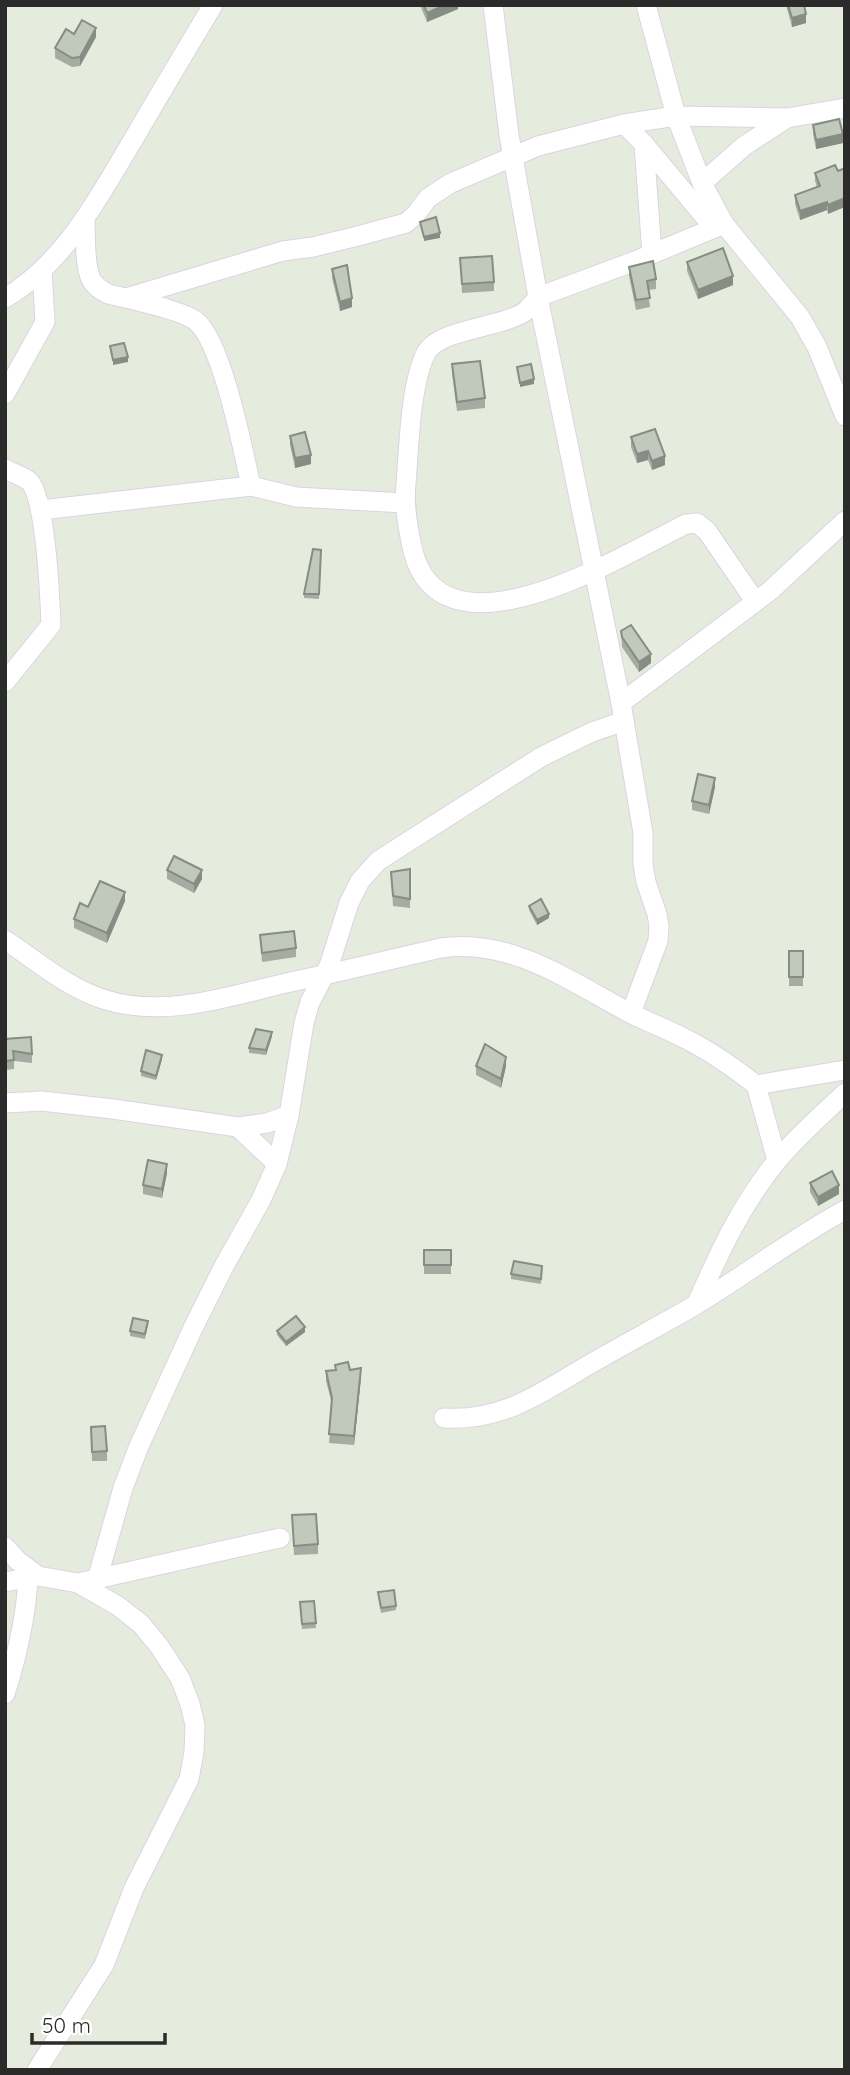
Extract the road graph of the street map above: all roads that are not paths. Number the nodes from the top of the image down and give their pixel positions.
1 (213, 5) edge
2 (493, 5) edge
3 (646, 5) edge
4 (845, 108) edge
5 (506, 115) junction
6 (676, 116) junction
7 (787, 118) junction
8 (624, 124) junction
9 (644, 144) junction
10 (538, 146) junction
11 (513, 157) junction
12 (702, 183) junction
13 (85, 221) junction
14 (719, 226) junction
15 (652, 254) junction
16 (42, 270) junction
17 (538, 297) junction
18 (5, 298) edge
19 (126, 298) junction
20 (5, 394) edge
21 (845, 416) edge
22 (5, 469) edge
23 (251, 486) junction
24 (404, 503) junction
25 (41, 510) junction
26 (845, 521) edge
27 (593, 570) junction
28 (755, 601) junction
29 (5, 682) edge
30 (622, 712) junction
31 (5, 940) edge
32 (324, 975) junction
33 (631, 1013) junction
34 (845, 1070) edge
35 (756, 1085) junction
36 (845, 1093) edge
37 (5, 1103) edge
38 (289, 1115) junction
39 (238, 1127) junction
40 (777, 1160) junction
41 (276, 1164) junction
42 (845, 1210) edge
43 (697, 1304) junction
44 (444, 1418) dead end
45 (280, 1538) dead end
46 (5, 1547) edge
47 (33, 1577) junction
48 (88, 1581) junction
49 (5, 1582) edge
50 (5, 1694) edge
51 (37, 2070) edge

1 - 13 street
2 - 5 street
3 - 6 street
4 - 7 street
5 - 10 street
5 - 11 street
6 - 7 street
6 - 8 street
6 - 12 street
7 - 12 street
8 - 9 street
8 - 10 street
9 - 14 street
9 - 15 street
10 - 11 street
11 - 17 street
11 - 19 street
12 - 14 street
13 - 16 street
13 - 19 street
14 - 15 street
14 - 21 street
15 - 17 street
16 - 18 street
16 - 20 street
17 - 24 street
17 - 27 street
19 - 23 street
22 - 25 street
23 - 24 street
23 - 25 street
24 - 27 street
25 - 29 street
26 - 28 street
27 - 28 street
27 - 30 street
28 - 30 street
30 - 32 street
30 - 33 street
31 - 32 street
32 - 33 street
32 - 38 street
33 - 35 street
34 - 35 street
35 - 40 street
36 - 40 street
37 - 39 street
38 - 39 street
38 - 41 street
39 - 41 street
40 - 43 street
41 - 48 street
42 - 43 street
43 - 44 street
45 - 48 street
46 - 47 street
47 - 48 street
47 - 49 street
47 - 50 street
48 - 51 street

